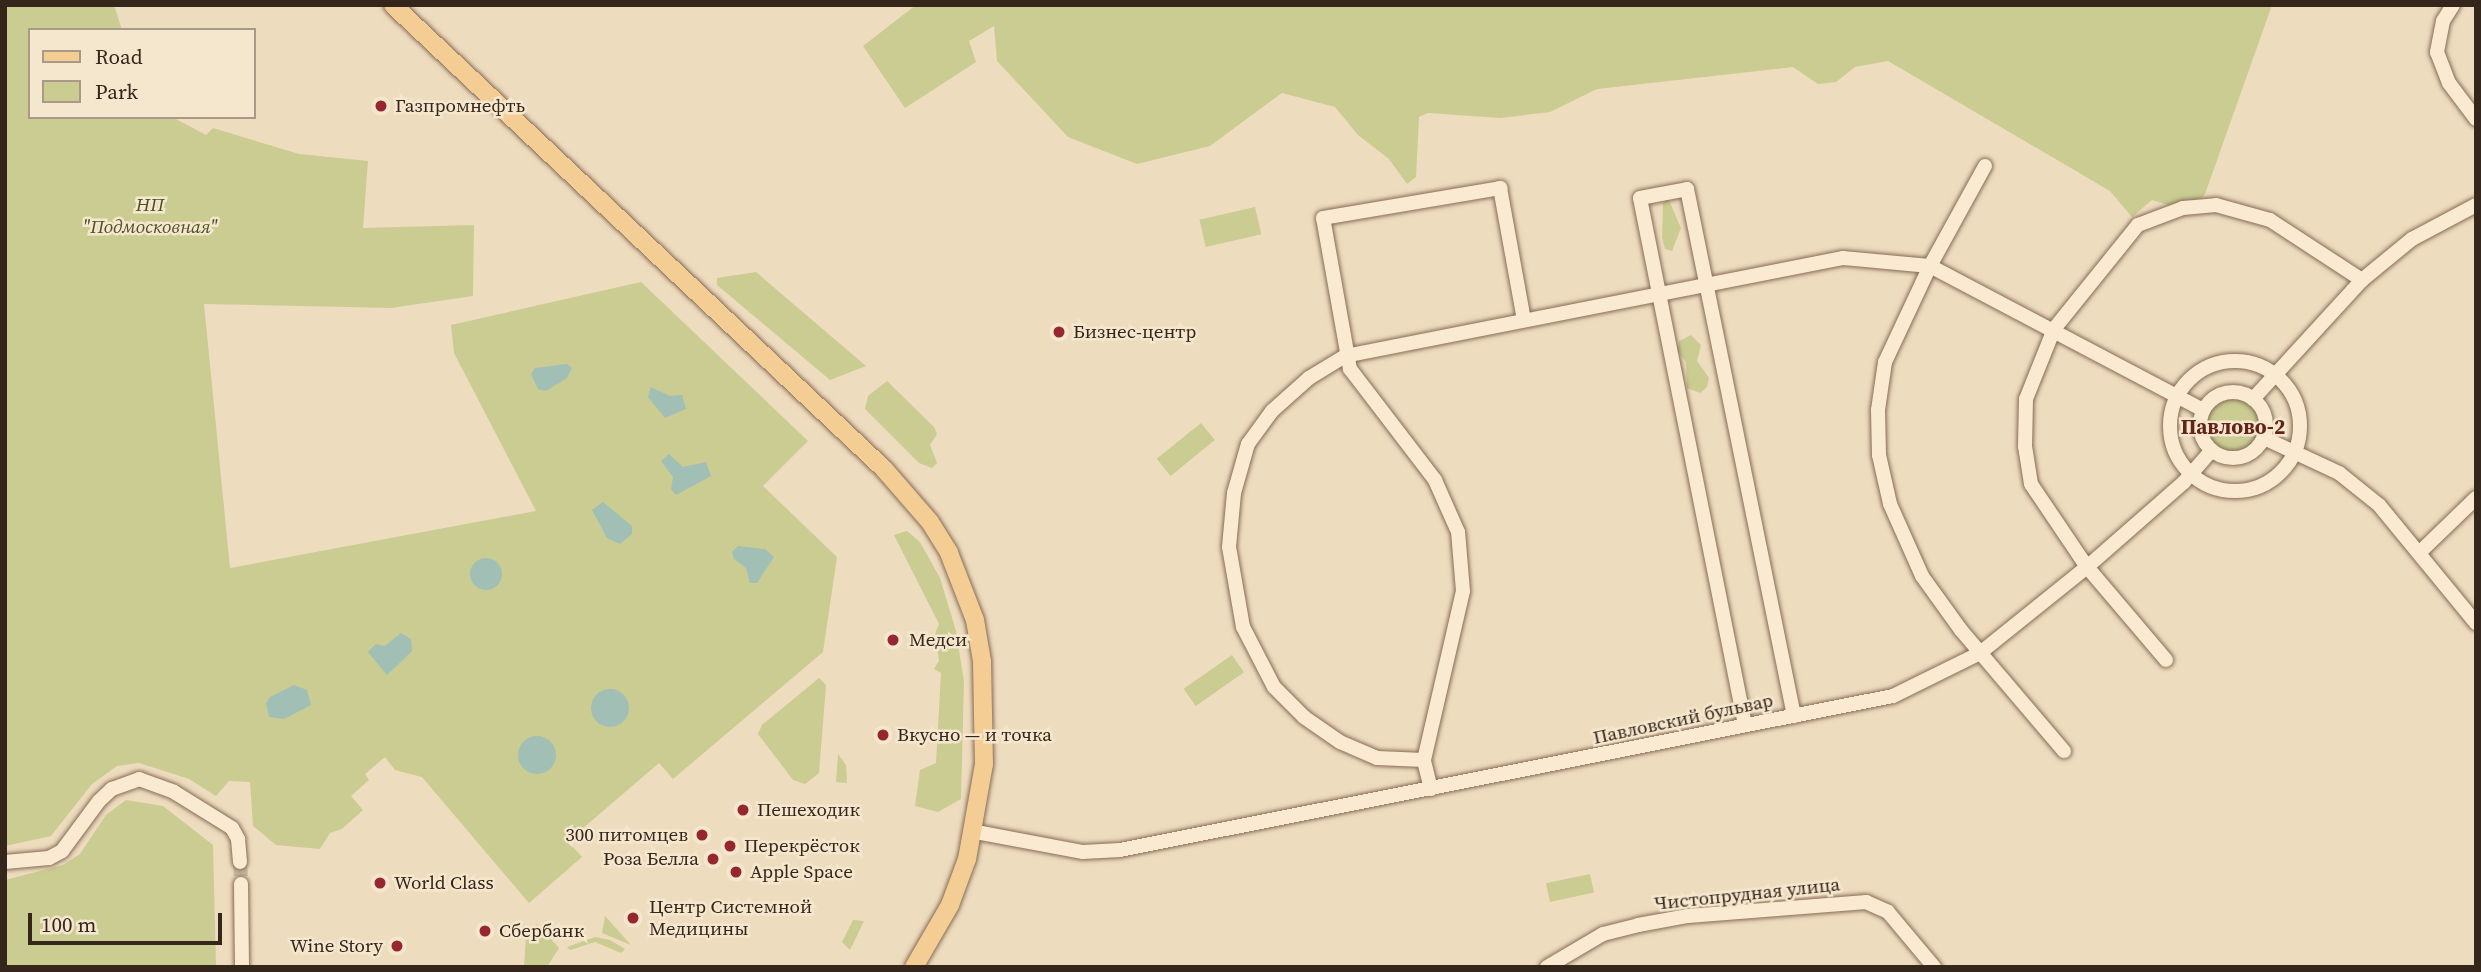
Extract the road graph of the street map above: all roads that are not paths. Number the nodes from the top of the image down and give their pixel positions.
1 (393, 5) edge
2 (2453, 5) edge
3 (2476, 119) edge
4 (1985, 166) dead end
5 (2476, 205) edge
6 (1930, 266) junction
7 (2362, 280) junction
8 (1706, 284) junction
9 (1658, 293) junction
10 (1524, 320) junction
11 (2054, 329) junction
12 (1345, 356) junction
13 (2276, 375) junction
14 (2178, 396) junction
15 (2253, 399) junction
16 (2203, 410) junction
17 (2264, 438) junction
18 (2211, 451) junction
19 (2295, 452) junction
20 (2192, 475) junction
21 (2476, 498) edge
22 (2419, 553) junction
23 (2087, 567) junction
24 (2476, 623) edge
25 (1980, 653) junction
26 (2166, 660) dead end
27 (1794, 716) junction
28 (1745, 725) junction
29 (2064, 751) dead end
30 (1424, 760) junction
31 (1431, 789) junction
32 (976, 832) junction
33 (5, 862) edge
34 (240, 862) tunnel mouth
35 (242, 884) tunnel mouth
36 (242, 967) edge
37 (914, 967) edge
38 (1547, 967) edge
39 (1934, 967) edge

1 - 32 main road
2 - 3 street
4 - 6 street
5 - 7 street
6 - 8 street
6 - 11 street
6 - 25 street
7 - 11 street
7 - 13 street
8 - 9 street
8 - 9 street
8 - 27 street
9 - 10 street
9 - 28 street
10 - 12 street
10 - 12 street
11 - 14 street
11 - 23 street
12 - 30 street
12 - 30 street
13 - 14 street
13 - 15 street
13 - 19 street
14 - 16 street
14 - 20 street
15 - 16 street
15 - 17 street
16 - 18 street
17 - 18 street
17 - 19 street
18 - 20 street, Павловский бульвар
19 - 20 street
19 - 22 street
20 - 23 street, Павловский бульвар
21 - 22 street
22 - 24 street
23 - 25 street, Павловский бульвар
23 - 26 street
25 - 27 street, Павловский бульвар
25 - 29 street
27 - 28 street, Павловский бульвар
28 - 31 street, Павловский бульвар
30 - 31 street
31 - 32 street, Павловский бульвар
32 - 37 main road
33 - 34 street
35 - 36 street
38 - 39 street, Чистопрудная улица

